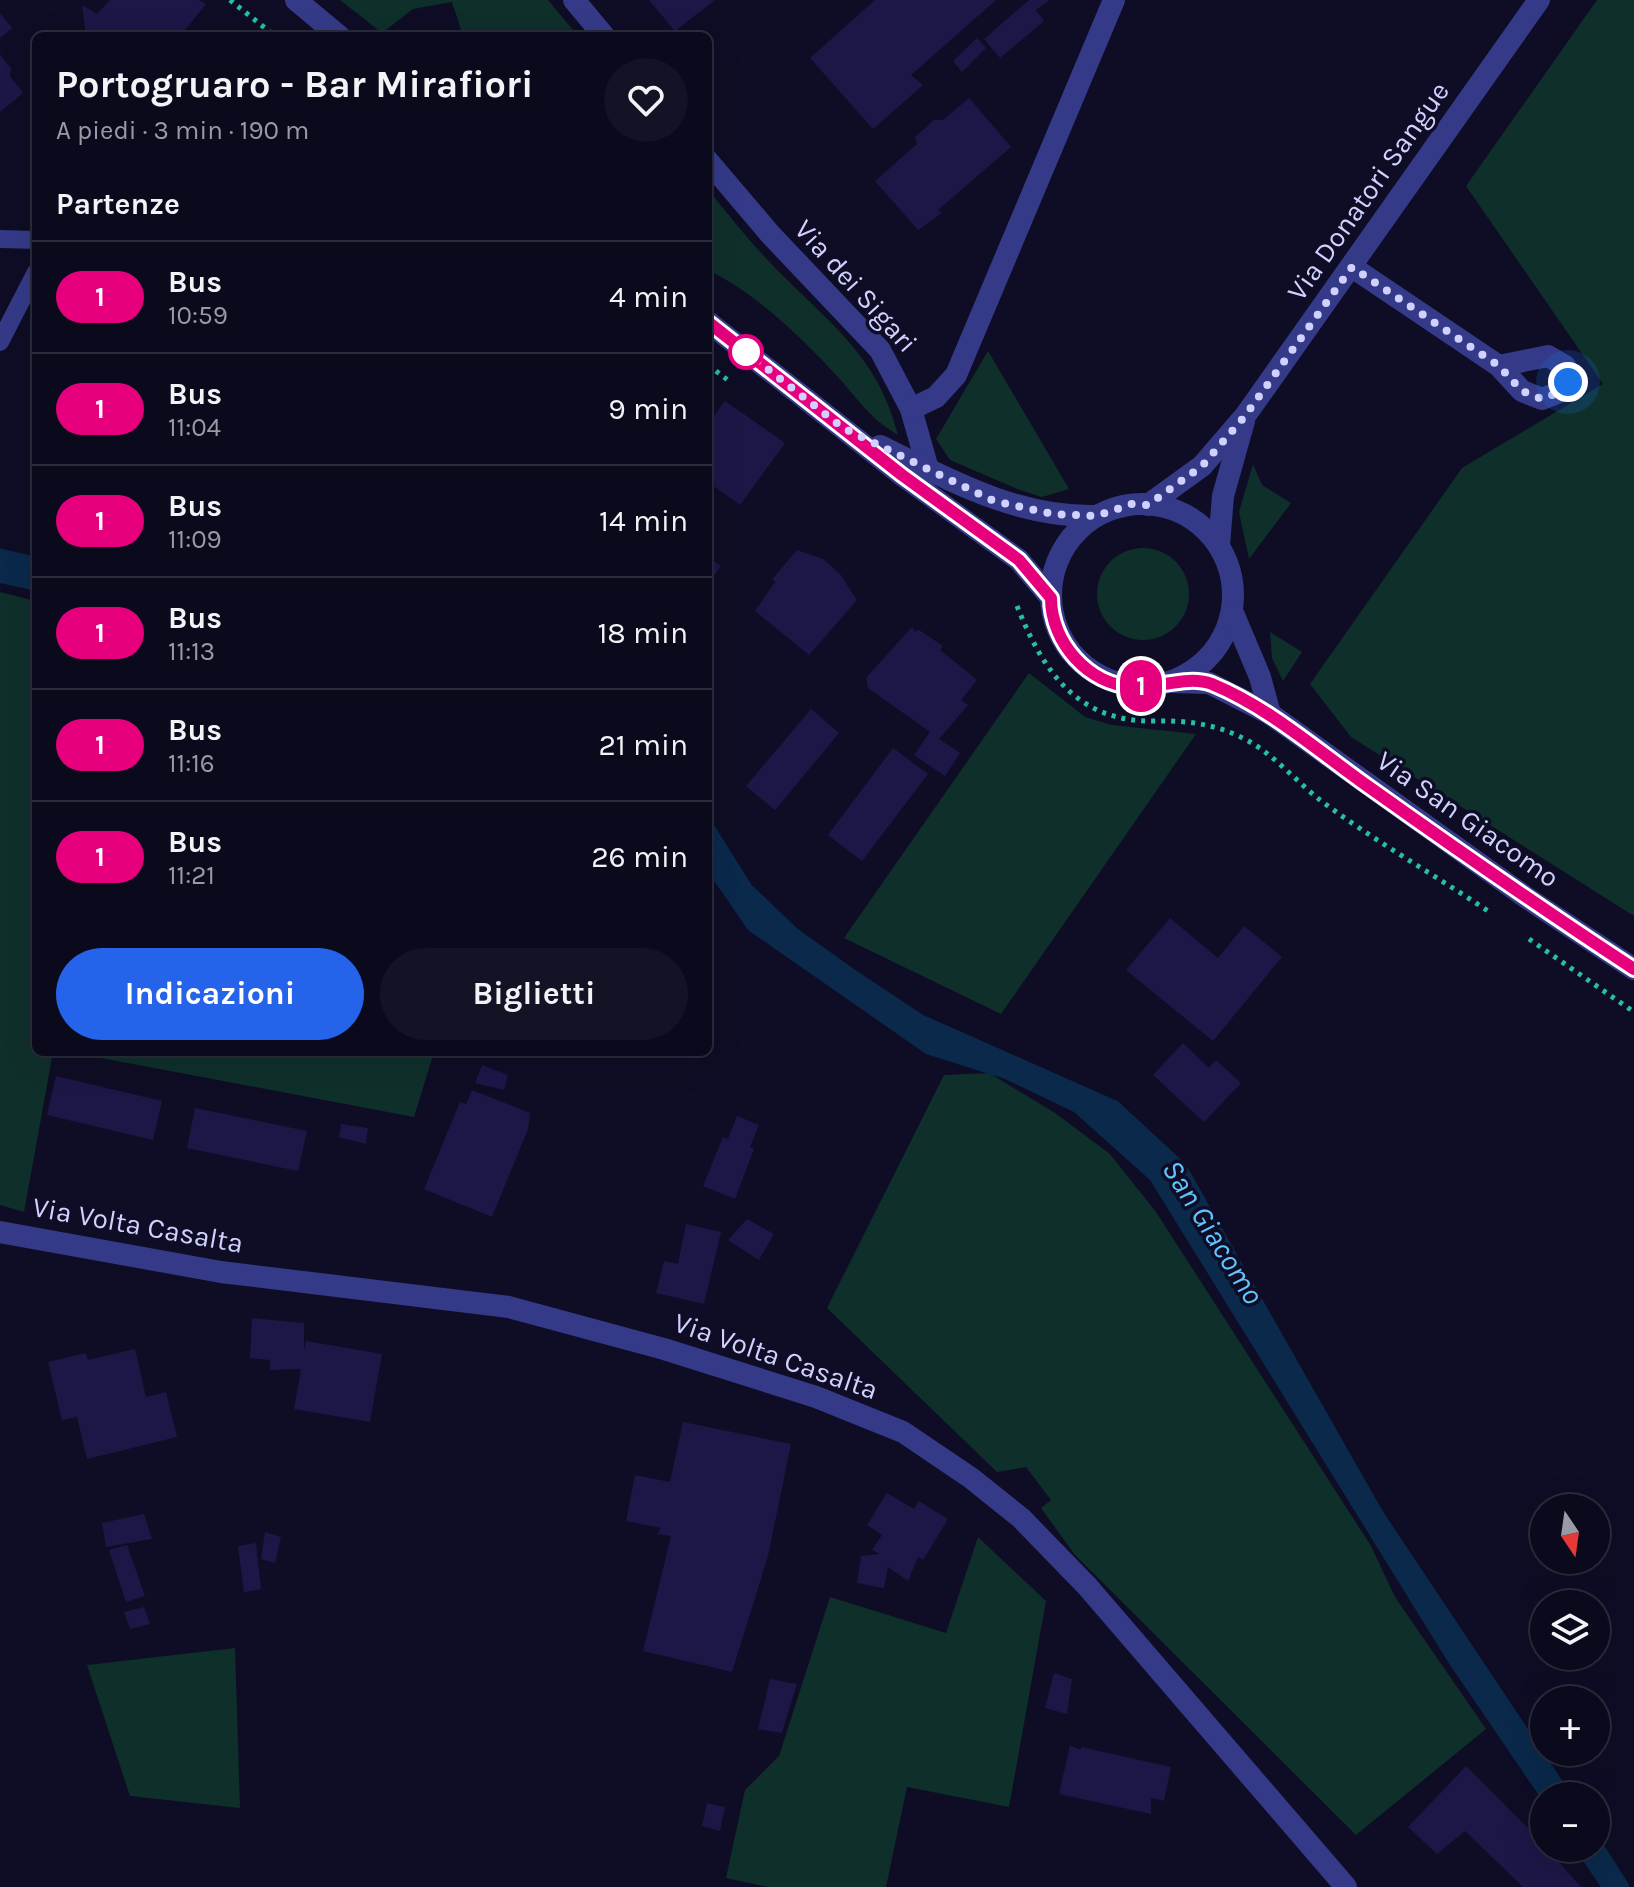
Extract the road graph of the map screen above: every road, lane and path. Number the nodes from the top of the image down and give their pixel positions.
1 (230, 0) edge
2 (296, 0) edge
3 (574, 0) edge
4 (1114, 0) edge
5 (1539, 0) edge
6 (270, 32) edge
7 (334, 32) edge
8 (601, 32) edge
9 (712, 166) edge
10 (0, 239) edge
11 (32, 240) edge
12 (1352, 267) junction
13 (32, 280) edge
14 (712, 325) edge
15 (0, 342) edge
16 (1499, 366) dead end
17 (911, 409) junction
18 (1245, 416) junction
19 (843, 428) junction
20 (928, 469) junction
21 (1148, 505) junction
22 (1096, 516) junction
23 (1219, 545) junction
24 (1051, 598) junction
25 (1233, 613) junction
26 (1171, 682) junction
27 (1270, 714) junction
28 (1634, 969) edge
29 (0, 1232) edge
30 (1346, 1887) edge

1 - 6 path
2 - 7 street
3 - 8 street
4 - 17 street
5 - 12 street, Via Donatori Sangue
9 - 17 street, Via dei Sigari
10 - 11 lane
12 - 16 street
12 - 18 street, Via Donatori Sangue
13 - 15 lane
14 - 19 street
17 - 20 street, Via dei Sigari
18 - 21 street, Via Donatori Sangue
18 - 23 street, Via Donatori Sangue
19 - 20 street
19 - 24 street
20 - 22 street
21 - 22 street
21 - 23 street
22 - 24 street
23 - 25 street
24 - 26 street
25 - 26 street
25 - 27 street
26 - 27 street, Via San Giacomo
27 - 28 street, Via San Giacomo
29 - 30 street, Via Volta Casalta

